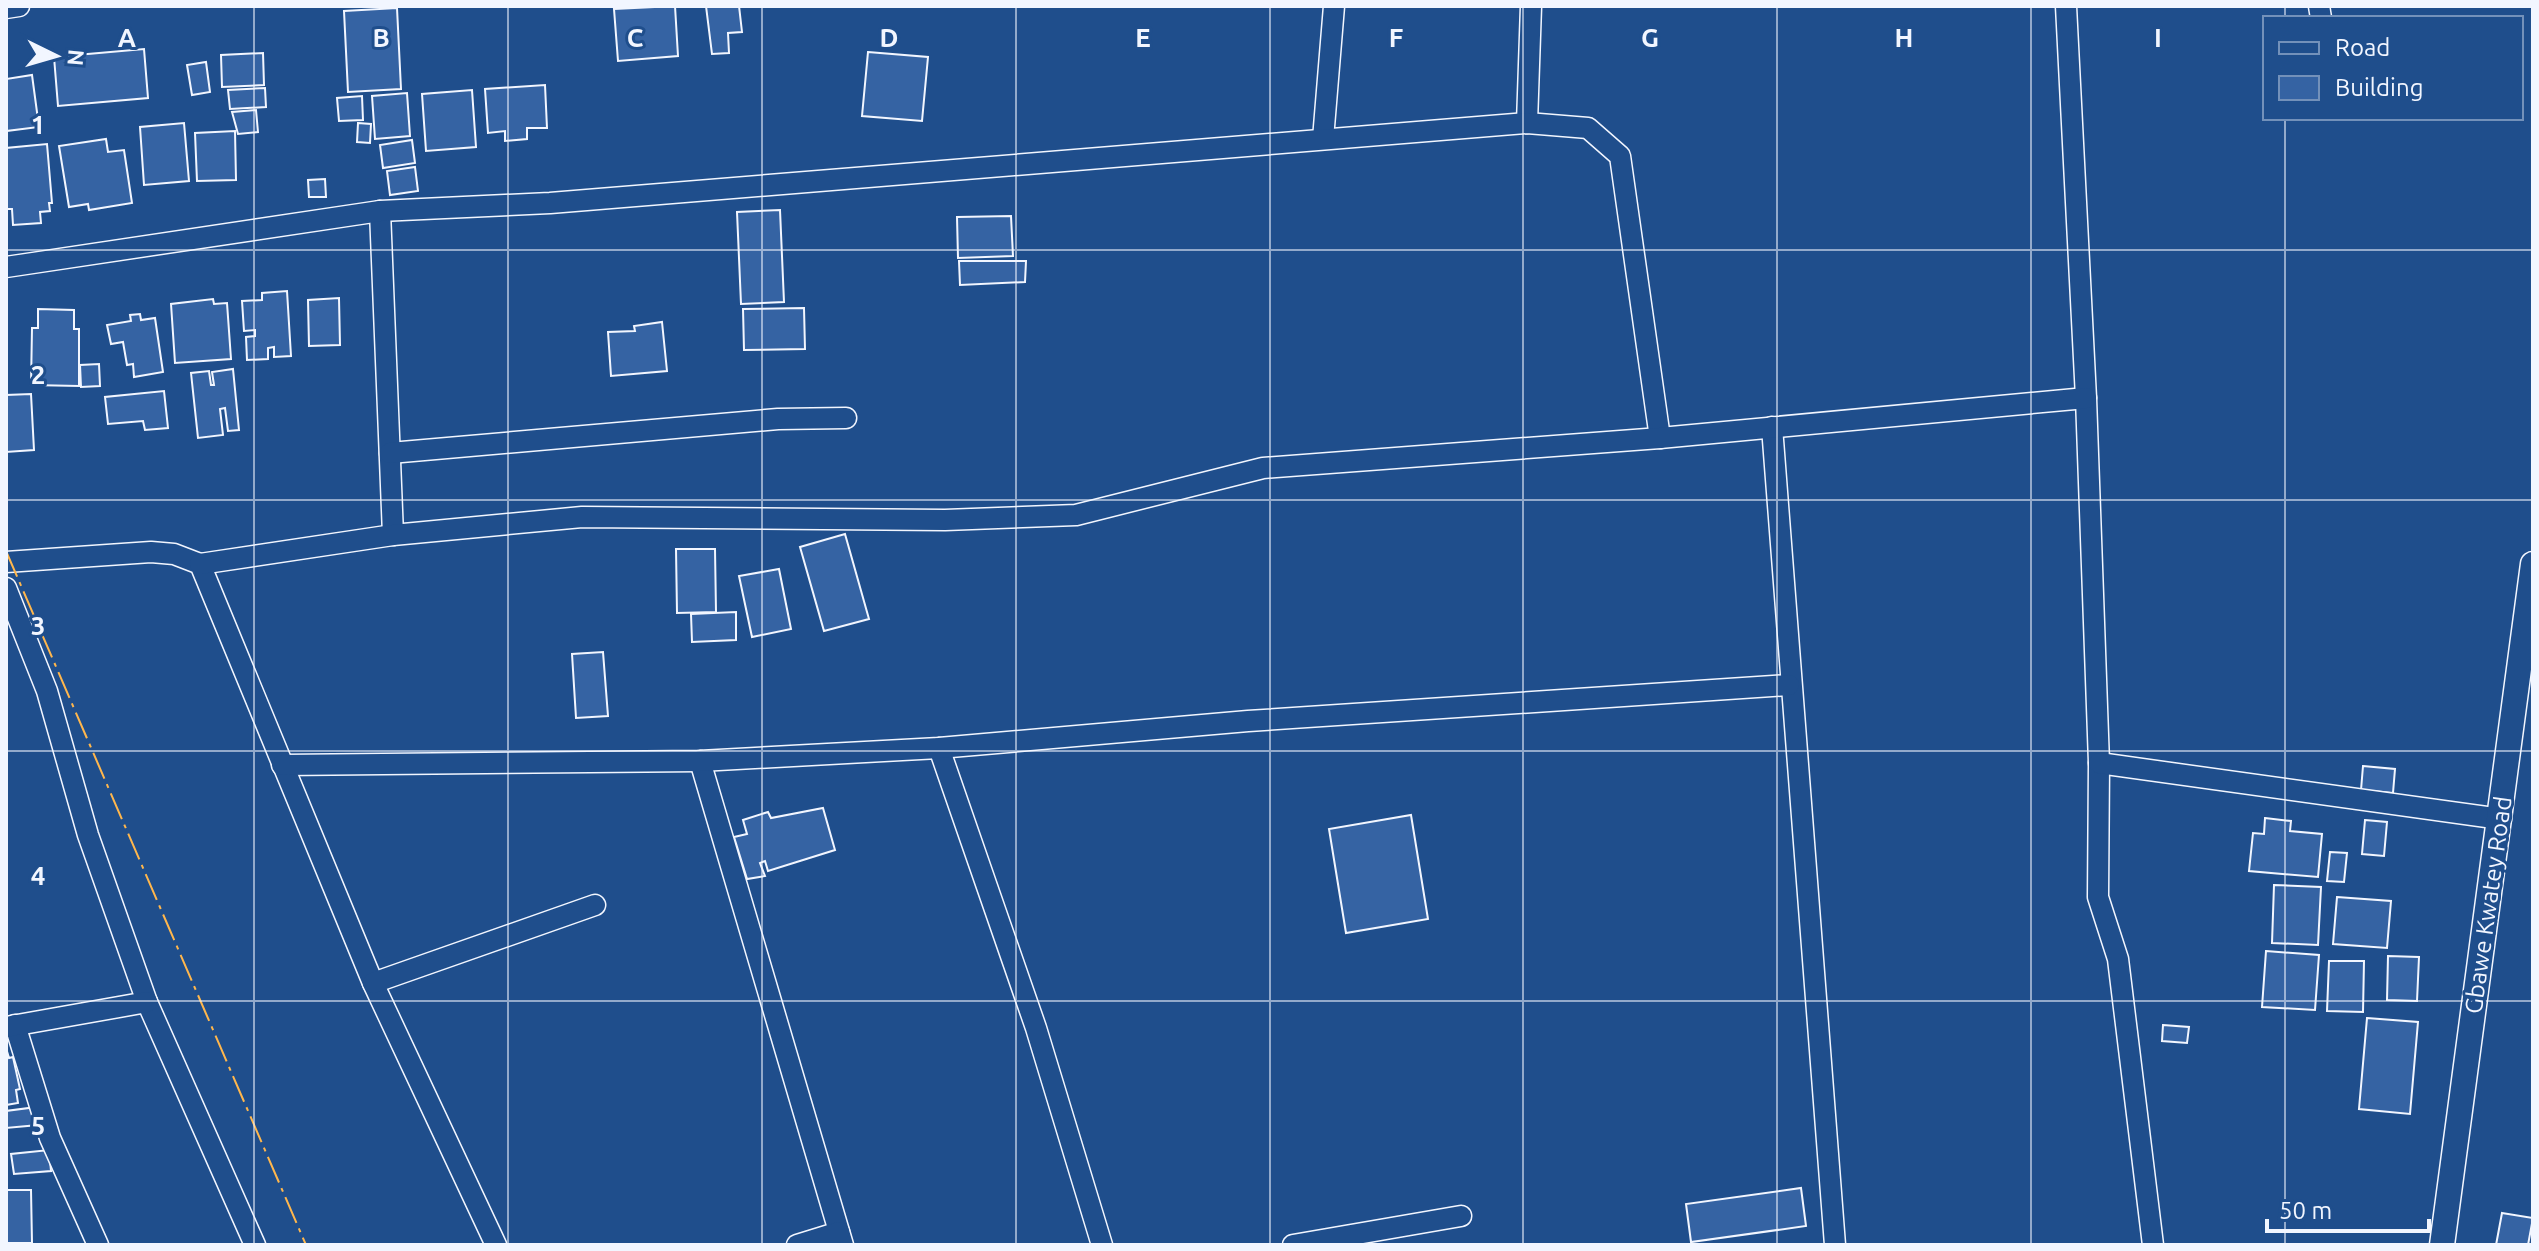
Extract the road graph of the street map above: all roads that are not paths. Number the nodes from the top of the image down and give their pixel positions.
1 (19, 6) edge
2 (1334, 6) edge
3 (1531, 6) edge
4 (2066, 6) edge
5 (6, 8) edge
6 (1527, 123) junction
7 (1323, 139) junction
8 (380, 211) junction
9 (6, 267) edge
10 (2086, 398) junction
11 (846, 418) dead end
12 (1772, 427) junction
13 (1660, 438) junction
14 (390, 453) junction
15 (393, 535) junction
16 (6, 562) edge
17 (200, 564) junction
18 (2533, 564) edge
19 (6, 588) edge
20 (1789, 685) junction
21 (939, 748) junction
22 (700, 761) junction
23 (2099, 763) junction
24 (282, 765) junction
25 (2501, 819) junction
26 (595, 905) dead end
27 (373, 983) junction
28 (147, 1002) junction
29 (10, 1026) edge
30 (1461, 1216) dead end
31 (841, 1238) edge
32 (98, 1245) edge
33 (255, 1245) edge
34 (496, 1245) edge
35 (797, 1245) edge
36 (1102, 1245) edge
37 (1293, 1245) edge
38 (1835, 1245) edge
39 (2153, 1245) edge
40 (2442, 1245) edge

1 - 5 street
2 - 7 street
3 - 6 street
4 - 10 street
6 - 7 street
6 - 13 street
7 - 8 street
8 - 9 street
8 - 14 street
10 - 12 street
10 - 23 street
11 - 14 street
12 - 13 street
12 - 20 street
13 - 15 street
14 - 15 street
15 - 17 street
16 - 17 street
17 - 24 street
18 - 25 street, Gbawe Kwatey Road
19 - 28 street
20 - 21 street
20 - 38 street
21 - 22 street
21 - 36 street
22 - 24 street
22 - 31 street
23 - 25 street
23 - 39 street
24 - 27 street
25 - 40 street, Gbawe Kwatey Road
26 - 27 street
27 - 34 street
28 - 29 street
28 - 33 street
29 - 32 street
30 - 37 street
31 - 35 street

